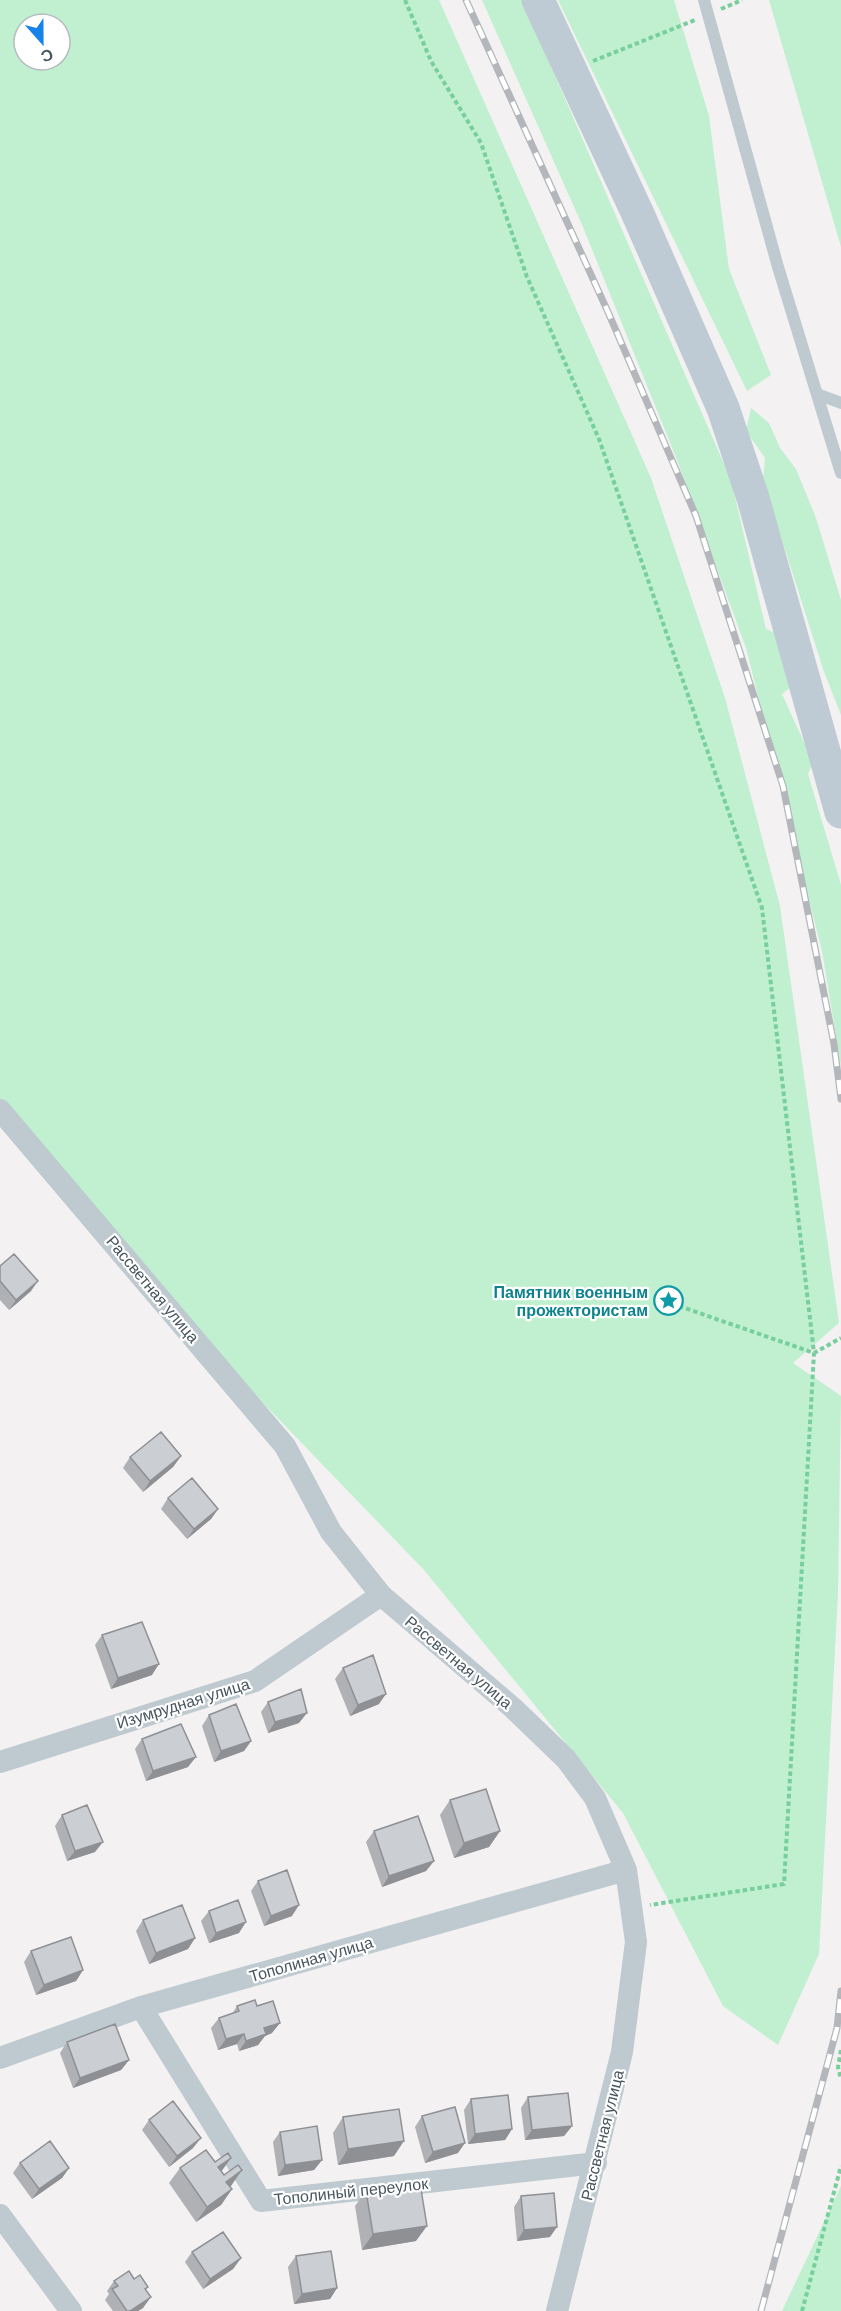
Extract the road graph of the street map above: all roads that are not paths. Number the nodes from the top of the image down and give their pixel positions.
1 (538, 0) edge
2 (705, 0) edge
3 (817, 394) junction
4 (841, 403) edge
5 (841, 473) edge
6 (841, 812) edge
7 (2, 1116) edge
8 (381, 1595) junction
9 (0, 1762) edge
10 (626, 1870) junction
11 (141, 2007) junction
12 (0, 2058) edge
13 (596, 2163) junction
14 (0, 2215) edge
15 (71, 2311) edge
16 (557, 2311) edge

1 - 6 street
2 - 3 lane
3 - 4 lane
3 - 5 lane
7 - 8 street, Рассветная улица
8 - 9 street, Изумрудная улица
8 - 10 street, Рассветная улица
10 - 11 street, Тополиная улица
10 - 13 street, Рассветная улица
11 - 12 street, Тополиная улица
11 - 13 street, Тополиный переулок
13 - 16 street, Рассветная улица
14 - 15 street

